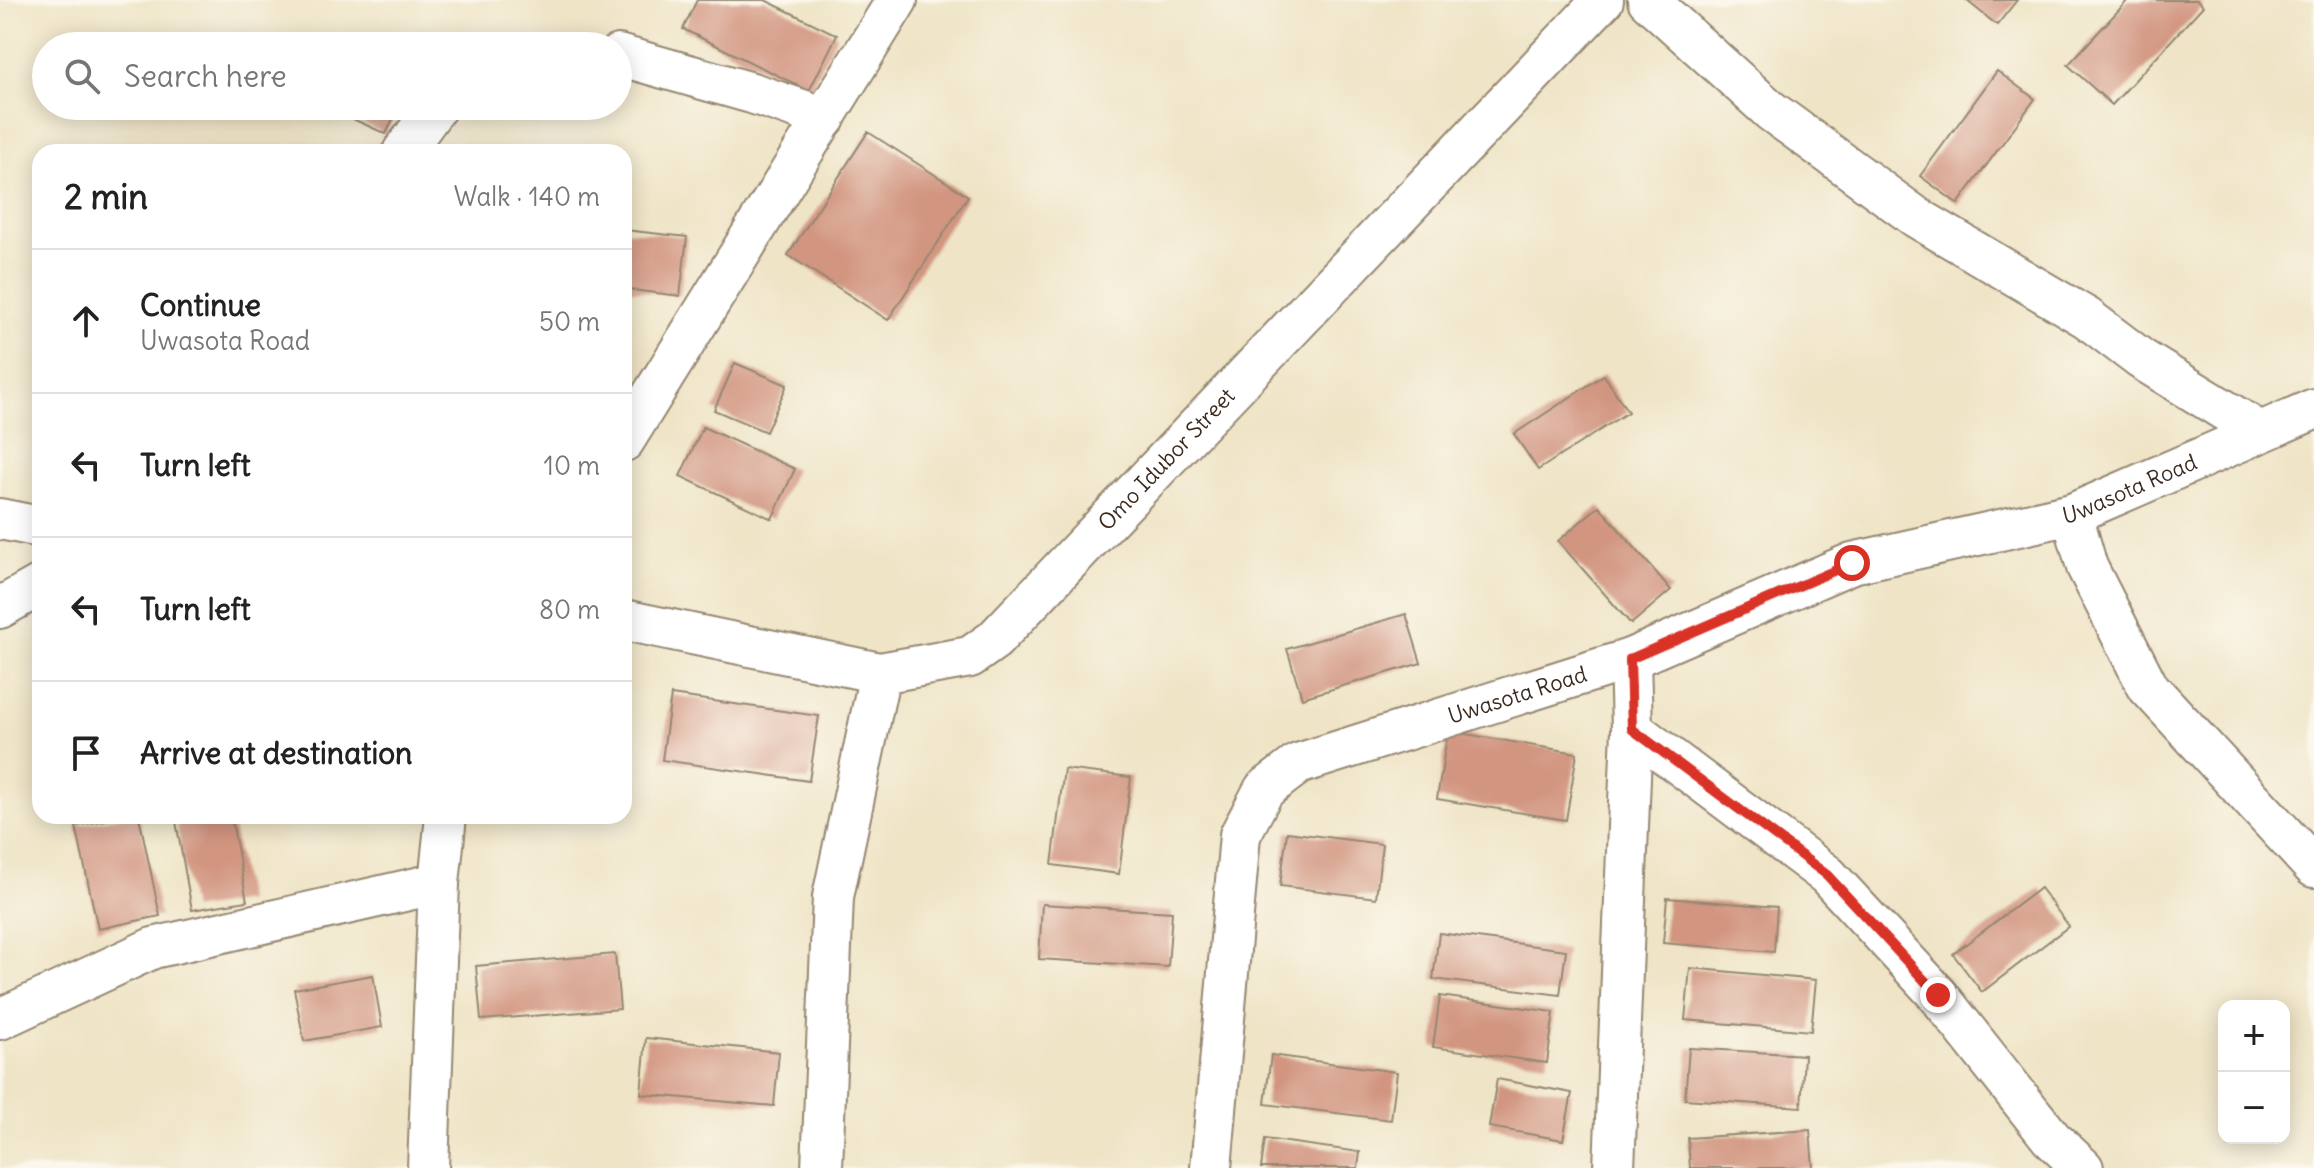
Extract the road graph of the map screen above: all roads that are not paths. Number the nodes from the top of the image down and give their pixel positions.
1 (897, 0) edge
2 (1603, 0) edge
3 (1648, 0) edge
4 (632, 59) edge
5 (825, 118) junction
6 (427, 120) edge
7 (409, 144) edge
8 (2314, 409) edge
9 (632, 428) edge
10 (2260, 432) junction
11 (2072, 514) junction
12 (0, 519) edge
13 (32, 525) edge
14 (32, 590) edge
15 (0, 608) edge
16 (632, 622) edge
17 (1630, 659) junction
18 (880, 673) junction
19 (1632, 729) junction
20 (445, 824) edge
21 (2314, 867) edge
22 (439, 883) junction
23 (0, 1019) edge
24 (428, 1168) edge
25 (822, 1168) edge
26 (1211, 1168) edge
27 (1614, 1168) edge
28 (2083, 1168) edge

1 - 5 street
2 - 18 street, Omo Idubor Street
3 - 10 street
4 - 5 street
5 - 9 street
6 - 7 street
8 - 10 street, Uwasota Road
10 - 11 street, Uwasota Road
11 - 17 street, Uwasota Road
11 - 21 street
12 - 13 street
14 - 15 street
16 - 18 street, Omo Idubor Street
17 - 19 street
17 - 26 street, Uwasota Road
18 - 25 street
19 - 27 street
19 - 28 street
20 - 22 street
22 - 23 street
22 - 24 street

